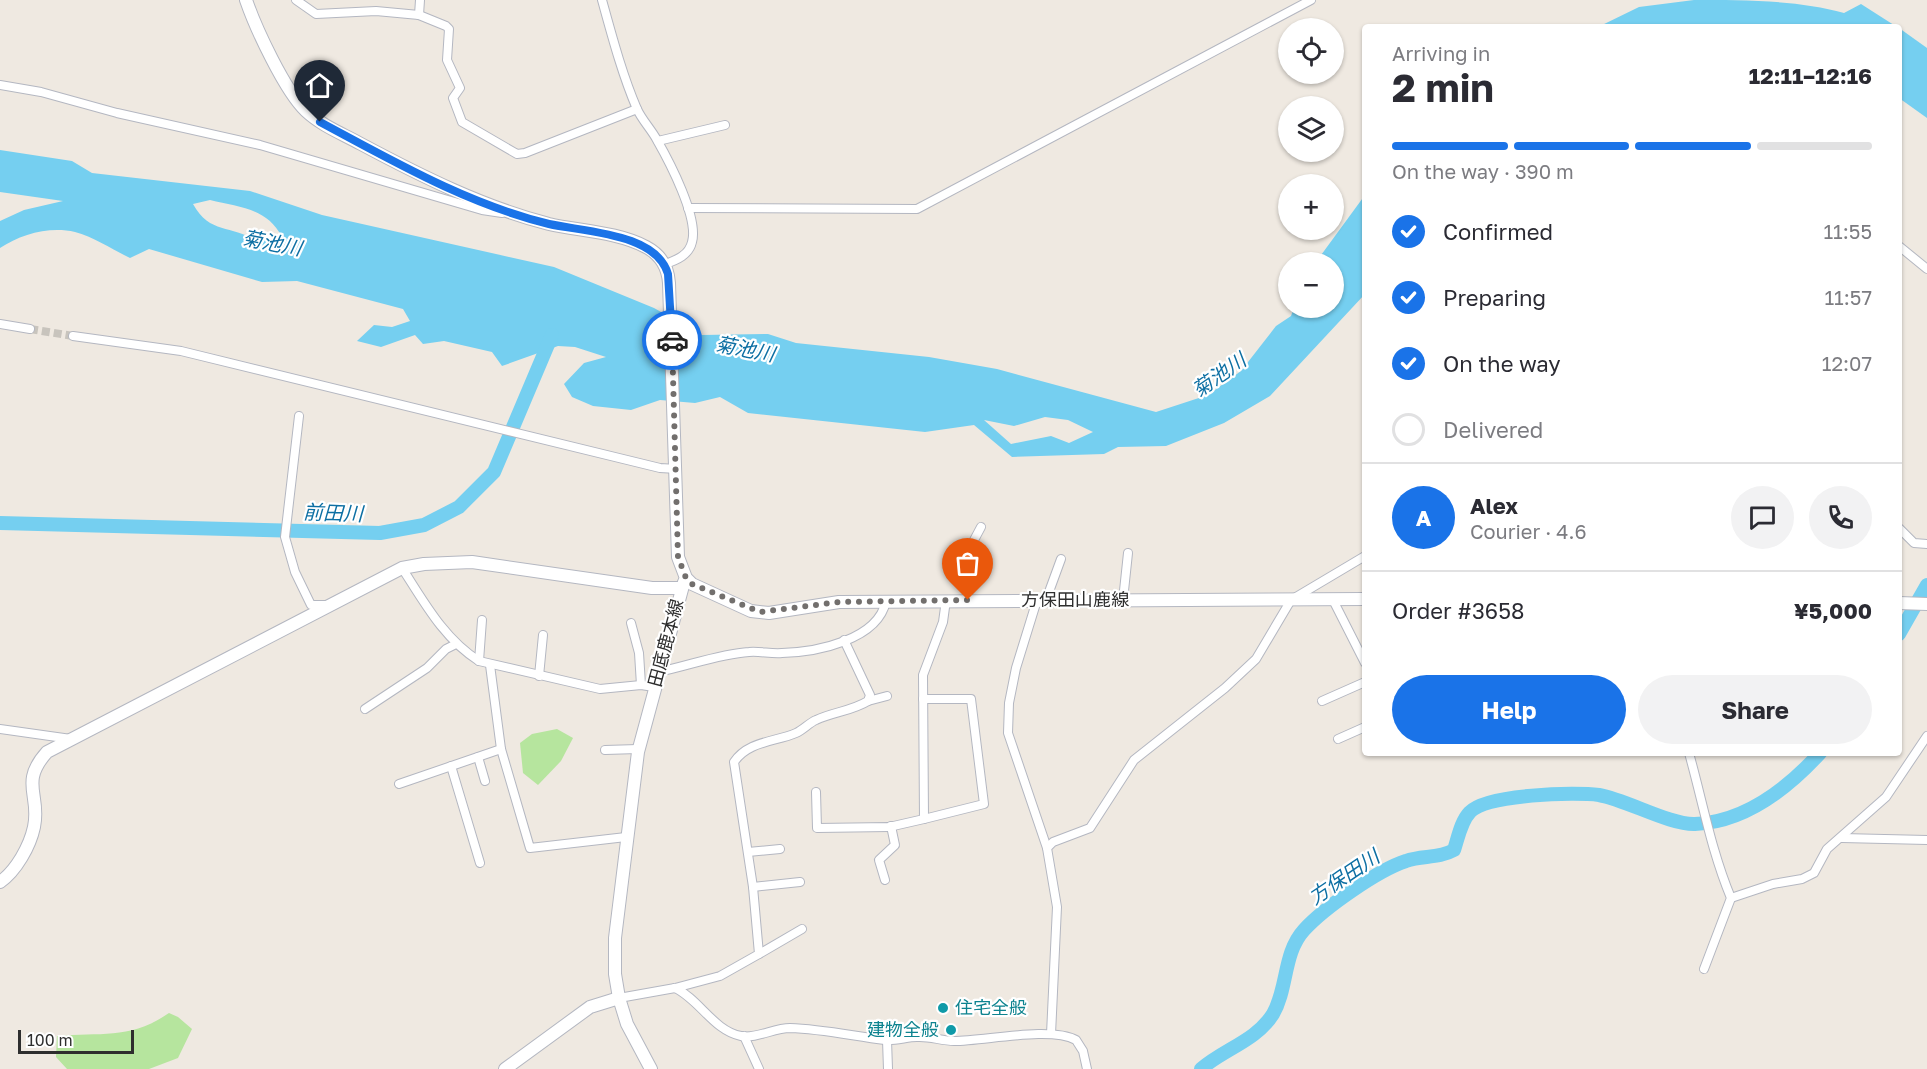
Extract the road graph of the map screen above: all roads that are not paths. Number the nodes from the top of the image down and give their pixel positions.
1 (246, 0) edge
2 (296, 0) edge
3 (381, 0) edge
4 (420, 0) edge
5 (602, 0) edge
6 (1311, 0) edge
7 (380, 11) junction
8 (419, 15) junction
9 (0, 85) edge
10 (637, 109) junction
11 (725, 125) dead end
12 (658, 141) junction
13 (688, 208) junction
14 (516, 215) junction
15 (1902, 248) edge
16 (665, 264) junction
17 (1927, 269) edge
18 (0, 324) edge
19 (30, 329) tunnel mouth
20 (73, 336) tunnel mouth
21 (299, 416) dead end
22 (677, 469) junction
23 (981, 527) dead end
24 (1902, 531) edge
25 (1927, 544) edge
26 (1128, 553) dead end
27 (1362, 558) edge
28 (1061, 559) dead end
29 (402, 568) junction
30 (683, 583) junction
31 (1362, 599) edge
32 (946, 600) junction
33 (968, 600) junction
34 (1041, 600) junction
35 (1123, 600) junction
36 (1291, 600) junction
37 (1333, 600) junction
38 (886, 601) junction
39 (1902, 603) edge
40 (1927, 604) edge
41 (329, 606) junction
42 (482, 620) dead end
43 (632, 623) dead end
44 (543, 635) dead end
45 (844, 640) junction
46 (456, 644) junction
47 (1362, 657) edge
48 (479, 661) junction
49 (490, 665) junction
50 (658, 672) junction
51 (539, 676) junction
52 (1362, 683) edge
53 (647, 686) junction
54 (887, 696) dead end
55 (923, 699) junction
56 (868, 701) junction
57 (1322, 701) dead end
58 (365, 709) dead end
59 (1362, 728) edge
60 (0, 729) edge
61 (1927, 736) edge
62 (1338, 739) dead end
63 (71, 740) junction
64 (501, 749) junction
65 (638, 749) junction
66 (605, 750) dead end
67 (1690, 756) edge
68 (478, 757) junction
69 (451, 766) junction
70 (485, 781) dead end
71 (399, 784) dead end
72 (816, 792) dead end
73 (924, 819) junction
74 (891, 826) junction
75 (626, 837) junction
76 (1842, 838) junction
77 (1927, 840) edge
78 (1047, 848) junction
79 (780, 849) dead end
80 (748, 852) junction
81 (480, 863) dead end
82 (885, 880) dead end
83 (0, 882) edge
84 (800, 882) dead end
85 (753, 887) junction
86 (1731, 898) junction
87 (802, 929) dead end
88 (759, 954) junction
89 (1704, 969) dead end
90 (675, 988) junction
91 (619, 998) junction
92 (1051, 1034) junction
93 (744, 1036) junction
94 (886, 1040) junction
95 (505, 1069) edge
96 (651, 1069) edge
97 (759, 1069) edge
98 (888, 1069) edge
99 (1087, 1069) edge

1 - 14 main road
2 - 7 street
3 - 7 street
4 - 8 street
5 - 10 street
6 - 13 street
7 - 8 street
8 - 10 street
9 - 14 street
10 - 12 street
11 - 12 street
12 - 13 street
13 - 16 street
14 - 16 main road
15 - 17 street
16 - 22 main road, 田底鹿本線
18 - 19 street
20 - 22 street
21 - 41 street
22 - 30 main road, 田底鹿本線
23 - 33 street
24 - 25 street
26 - 35 street
27 - 36 street
28 - 34 street
29 - 30 main road
29 - 41 main road
29 - 46 street
30 - 38 main road, 方保田山鹿線
30 - 50 main road, 田底鹿本線
31 - 37 main road, 方保田山鹿線
32 - 33 main road, 方保田山鹿線
32 - 38 main road, 方保田山鹿線
32 - 55 street
33 - 34 main road, 方保田山鹿線
34 - 35 main road, 方保田山鹿線
34 - 78 street
35 - 36 main road, 方保田山鹿線
36 - 37 main road, 方保田山鹿線
36 - 78 street
37 - 47 street
38 - 45 street
39 - 40 main road
41 - 63 main road
42 - 48 street
43 - 53 street
44 - 51 street
45 - 50 street
45 - 56 street
46 - 48 street
46 - 58 street
48 - 49 street
49 - 51 street
49 - 64 street
50 - 53 main road, 田底鹿本線
51 - 53 street
52 - 57 street
53 - 65 main road, 田底鹿本線
54 - 56 street
55 - 73 street
55 - 73 street
56 - 80 street
59 - 62 street
60 - 63 street
61 - 76 street
63 - 83 main road
64 - 68 street
64 - 75 street
65 - 66 street
65 - 75 main road, 田底鹿本線
67 - 86 street
68 - 69 street
68 - 70 street
69 - 71 street
69 - 81 street
72 - 74 street
73 - 74 street
74 - 82 street
75 - 91 main road, 田底鹿本線
76 - 77 street
76 - 86 street
78 - 92 street
79 - 80 street
80 - 85 street
84 - 85 street
85 - 88 street
86 - 89 street
87 - 88 street
88 - 90 street
90 - 91 street
90 - 93 street
91 - 95 main road
91 - 96 main road, 田底鹿本線
92 - 94 street
92 - 99 street
93 - 94 street
93 - 97 street
94 - 98 street

